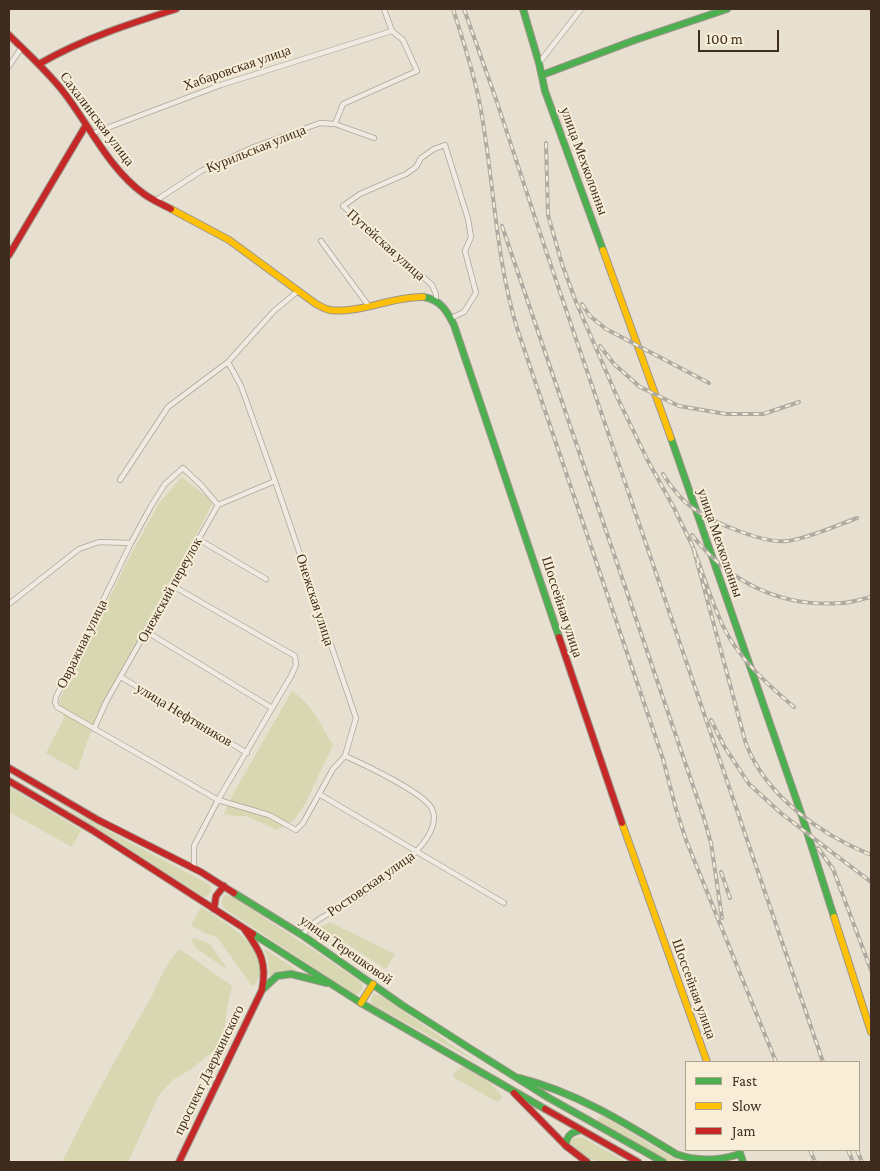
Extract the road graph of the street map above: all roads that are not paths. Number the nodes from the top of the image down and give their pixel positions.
1 (176, 9) edge
2 (384, 9) edge
3 (523, 9) edge
4 (580, 9) edge
5 (727, 9) edge
6 (392, 31) junction
7 (9, 35) edge
8 (22, 47) junction
9 (539, 63) junction
10 (40, 64) junction
11 (9, 66) edge
12 (542, 75) junction
13 (335, 124) junction
14 (86, 126) junction
15 (92, 134) junction
16 (374, 138) dead end
17 (155, 200) junction
18 (321, 241) dead end
19 (9, 254) edge
20 (298, 292) junction
21 (436, 300) junction
22 (368, 306) junction
23 (451, 318) junction
24 (228, 362) junction
25 (120, 480) dead end
26 (275, 481) junction
27 (218, 505) junction
28 (198, 539) junction
29 (131, 544) junction
30 (266, 579) dead end
31 (173, 586) junction
32 (9, 604) edge
33 (147, 632) junction
34 (121, 678) junction
35 (272, 708) junction
36 (94, 729) junction
37 (247, 753) junction
38 (345, 756) junction
39 (9, 768) edge
40 (9, 781) edge
41 (319, 794) junction
42 (218, 800) junction
43 (417, 852) junction
44 (194, 868) junction
45 (224, 886) junction
46 (504, 903) dead end
47 (214, 909) junction
48 (244, 929) junction
49 (302, 935) junction
50 (327, 983) junction
51 (373, 984) junction
52 (262, 990) junction
53 (361, 1004) junction
54 (871, 1032) edge
55 (707, 1061) edge
56 (502, 1068) junction
57 (517, 1078) junction
58 (494, 1080) junction
59 (511, 1089) junction
60 (599, 1109) junction
61 (589, 1120) junction
62 (581, 1130) junction
63 (566, 1146) junction
64 (739, 1152) edge
65 (179, 1162) edge
66 (587, 1162) edge
67 (638, 1162) edge
68 (663, 1162) edge
69 (743, 1162) edge

1 - 10 street
2 - 6 street
3 - 9 street, улица Мехколонны
4 - 9 street
5 - 12 street
6 - 13 street
6 - 15 street, Хабаровская улица
7 - 8 street, Сахалинская улица
8 - 10 street, Сахалинская улица
8 - 11 street
9 - 12 street, улица Мехколонны
10 - 14 street, Сахалинская улица
12 - 54 street, улица Мехколонны
13 - 16 street, Курильская улица
13 - 17 street, Курильская улица
14 - 15 street, Сахалинская улица
14 - 19 street
15 - 17 street, Сахалинская улица
17 - 20 street, Сахалинская улица
18 - 22 street
20 - 22 street
20 - 24 street
21 - 22 street
21 - 23 street, Шоссейная улица
21 - 23 street, Путейская улица
23 - 55 street, Шоссейная улица
24 - 25 street
24 - 26 street, Онежская улица
26 - 27 street
26 - 38 street, Онежская улица
27 - 28 street, Онежский переулок
27 - 29 street, Овражная улица
28 - 30 street
28 - 31 street, Онежский переулок
29 - 32 street
29 - 36 street, Овражная улица
31 - 33 street, Онежский переулок
31 - 35 street
33 - 34 street, Онежский переулок
33 - 35 street
34 - 36 street, Онежский переулок
34 - 37 street, улица Нефтяников
35 - 37 street
36 - 42 street
37 - 42 street
38 - 41 street, Онежская улица
38 - 43 street, Ростовская улица
39 - 44 street, улица Терешковой
40 - 47 street
41 - 42 street, Онежская улица
41 - 43 street
42 - 44 street
43 - 46 street
43 - 49 street, Ростовская улица
44 - 45 street, улица Терешковой
45 - 47 street
45 - 49 street, улица Терешковой
47 - 48 street
48 - 50 street
48 - 52 street
49 - 51 street, улица Терешковой
50 - 52 street
50 - 53 street
51 - 53 street
51 - 56 street, улица Терешковой
52 - 65 street, проспект Дзержинского
53 - 58 street
56 - 57 street, улица Терешковой
56 - 58 street
57 - 60 street
57 - 61 street, улица Терешковой
58 - 59 street
59 - 62 street
59 - 63 street
60 - 61 street
60 - 64 street
61 - 68 street, улица Терешковой
62 - 63 street
62 - 67 street
63 - 66 street
64 - 69 street

